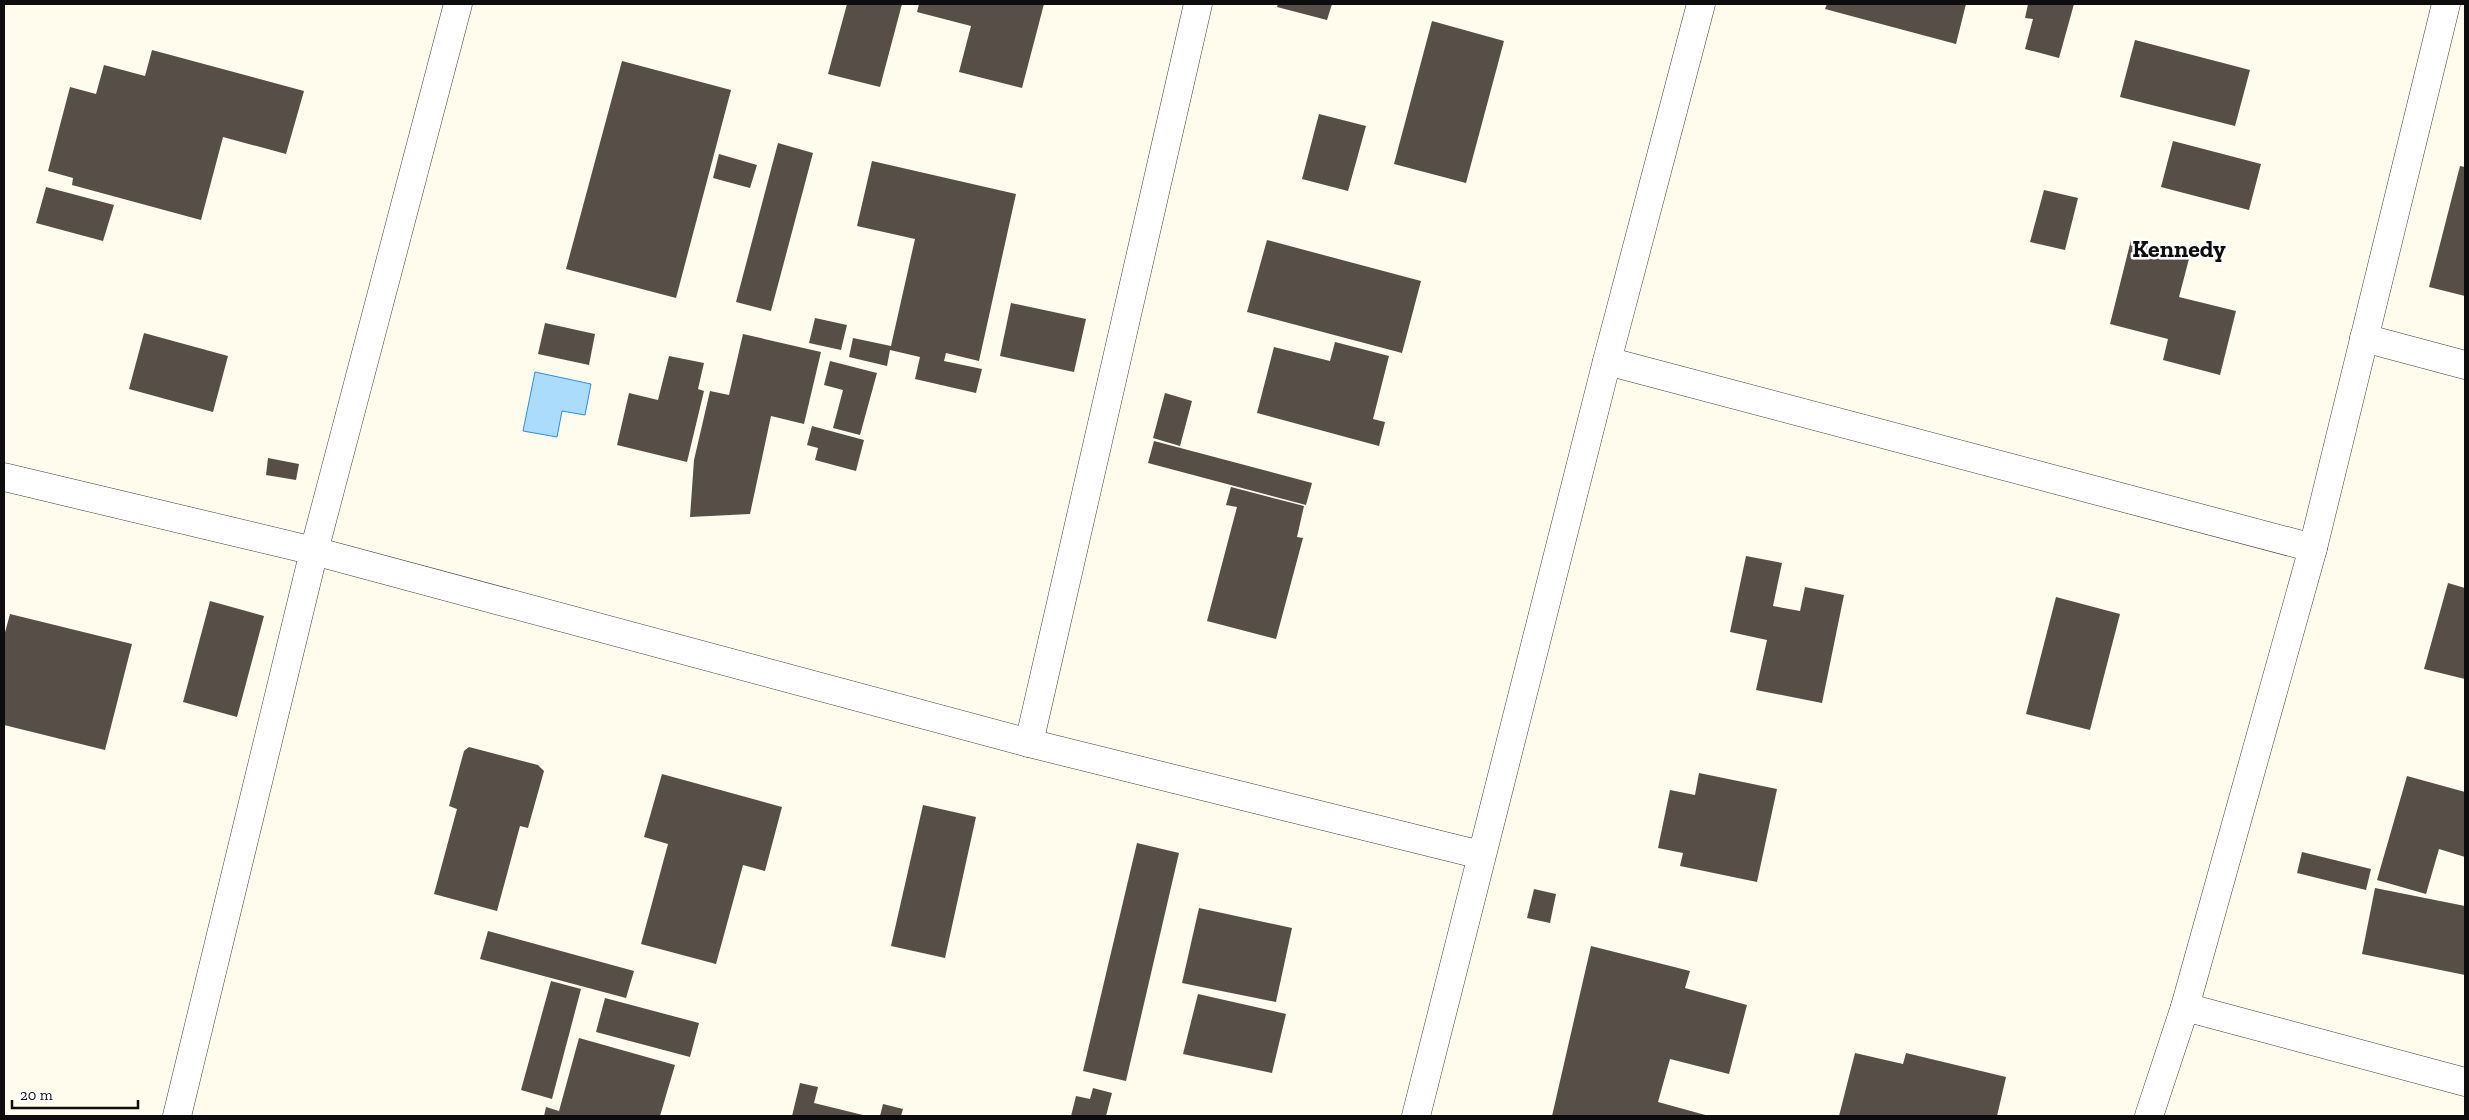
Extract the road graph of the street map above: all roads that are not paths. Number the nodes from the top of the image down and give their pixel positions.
1 (458, 4) edge
2 (1198, 4) edge
3 (1701, 4) edge
4 (2446, 4) edge
5 (2364, 338) junction
6 (1607, 361) junction
7 (2465, 364) edge
8 (4, 477) edge
9 (2313, 548) junction
10 (314, 551) junction
11 (1029, 743) junction
12 (1481, 855) junction
13 (2185, 1007) junction
14 (2465, 1082) edge
15 (177, 1116) edge
16 (1416, 1116) edge
17 (2149, 1116) edge

1 - 10 street
2 - 11 street
3 - 6 street
4 - 5 street
5 - 7 street
5 - 9 street
6 - 9 street
6 - 12 street
8 - 10 street
9 - 13 street
10 - 11 street
10 - 15 street
11 - 12 street
12 - 16 street
13 - 14 street
13 - 17 street

